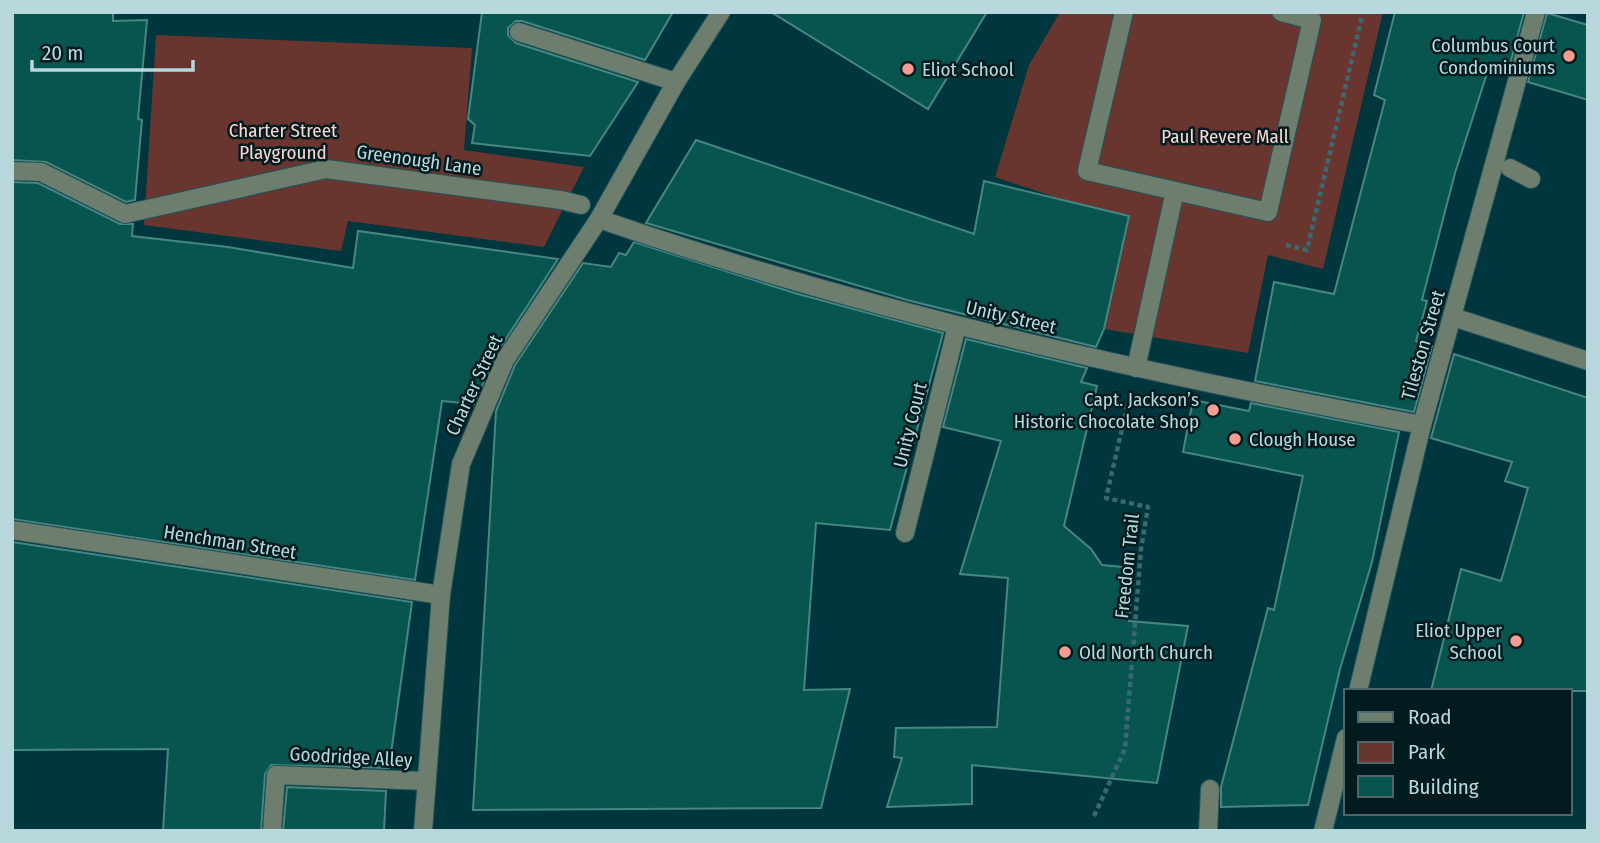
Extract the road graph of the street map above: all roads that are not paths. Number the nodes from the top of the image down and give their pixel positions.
1 (721, 12) edge
2 (1124, 12) edge
3 (1281, 12) edge
4 (1536, 12) edge
5 (519, 32) dead end
6 (676, 82) junction
7 (1510, 168) dead end
8 (12, 171) edge
9 (1531, 179) dead end
10 (1175, 191) junction
11 (581, 205) dead end
12 (599, 219) junction
13 (1453, 317) junction
14 (957, 327) junction
15 (1588, 362) edge
16 (1136, 368) junction
17 (1422, 425) junction
18 (12, 530) edge
19 (905, 533) dead end
20 (441, 595) junction
21 (1358, 689) edge
22 (1344, 746) edge
23 (425, 781) junction
24 (1210, 789) dead end
25 (272, 831) edge
26 (423, 831) edge
27 (1208, 831) edge
28 (1323, 831) edge

1 - 6 street, Charter Street
2 - 10 street
3 - 10 street
4 - 13 street, Tileston Street
5 - 6 street
6 - 12 street, Charter Street
7 - 9 street
8 - 11 street, Greenough Lane
10 - 16 street
12 - 14 street, Unity Street
12 - 20 street, Charter Street
13 - 15 street
13 - 17 street, Tileston Street
14 - 16 street, Unity Street
14 - 19 street, Unity Court
16 - 17 street, Unity Street
17 - 21 street, Tileston Street
18 - 20 street, Henchman Street
20 - 23 street, Charter Street
22 - 28 street
23 - 25 street, Goodridge Alley
23 - 26 street, Charter Street
24 - 27 street

